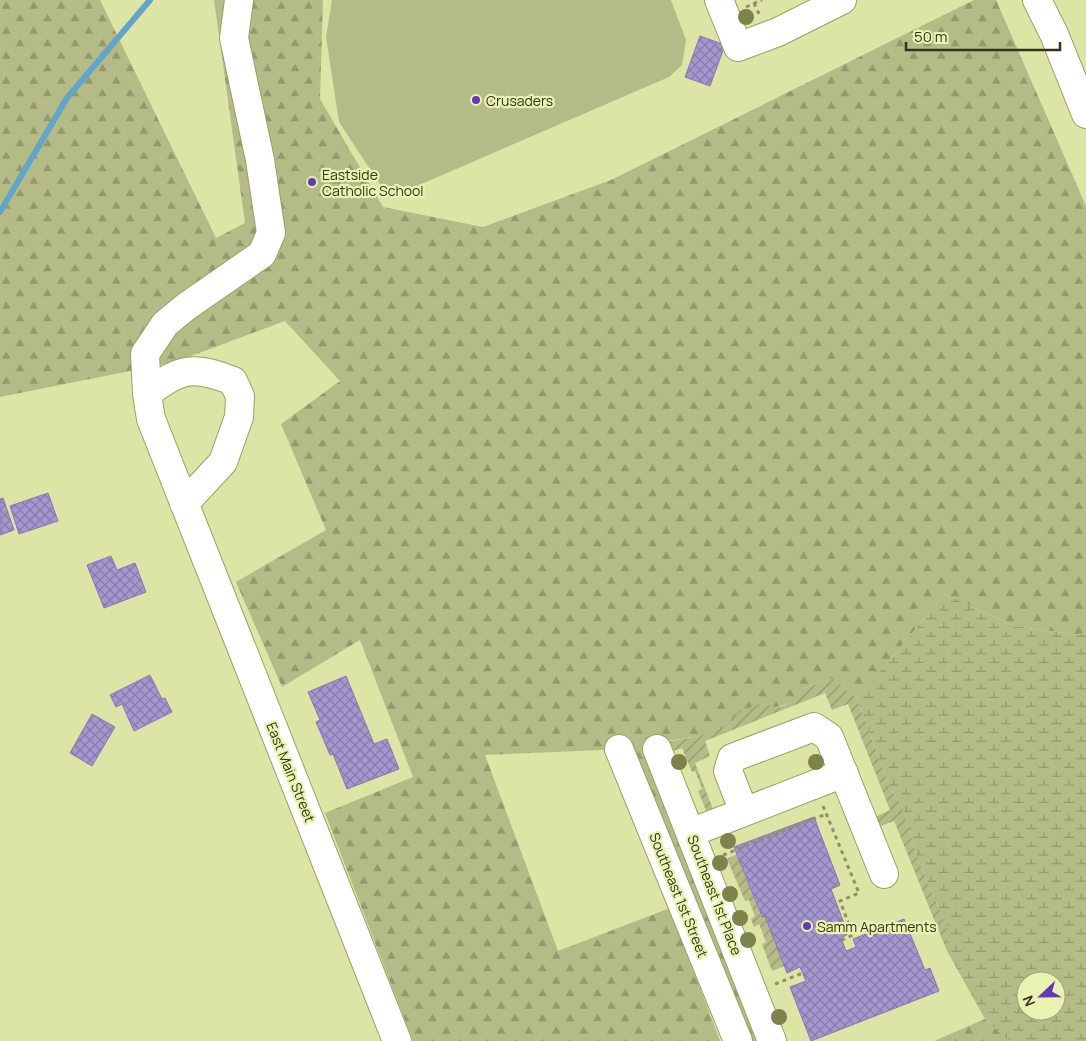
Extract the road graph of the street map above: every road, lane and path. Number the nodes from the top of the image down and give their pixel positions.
1 (239, 0) edge
2 (719, 0) edge
3 (842, 0) edge
4 (1037, 0) edge
5 (754, 3) dead end
6 (762, 20) dead end
7 (1086, 114) edge
8 (147, 394) junction
9 (184, 504) junction
10 (619, 749) dead end
11 (657, 749) dead end
12 (844, 773) junction
13 (815, 784) junction
14 (744, 812) junction
15 (826, 814) junction
16 (690, 833) junction
17 (720, 856) dead end
18 (884, 874) dead end
19 (842, 940) dead end
20 (803, 973) dead end
21 (771, 986) dead end
22 (397, 1041) edge
23 (738, 1041) edge
24 (772, 1041) edge

1 - 8 street, East Main Street
2 - 3 street
4 - 7 street
5 - 6 path
8 - 9 street, East Main Street
8 - 9 street
9 - 22 street, East Main Street
10 - 23 street, Southeast 1st Street
11 - 16 street, Southeast 1st Place
12 - 13 street
12 - 14 street
12 - 18 street
13 - 14 street
13 - 15 path
14 - 16 street
15 - 17 path
15 - 19 path
16 - 24 street, Southeast 1st Place
20 - 21 path

